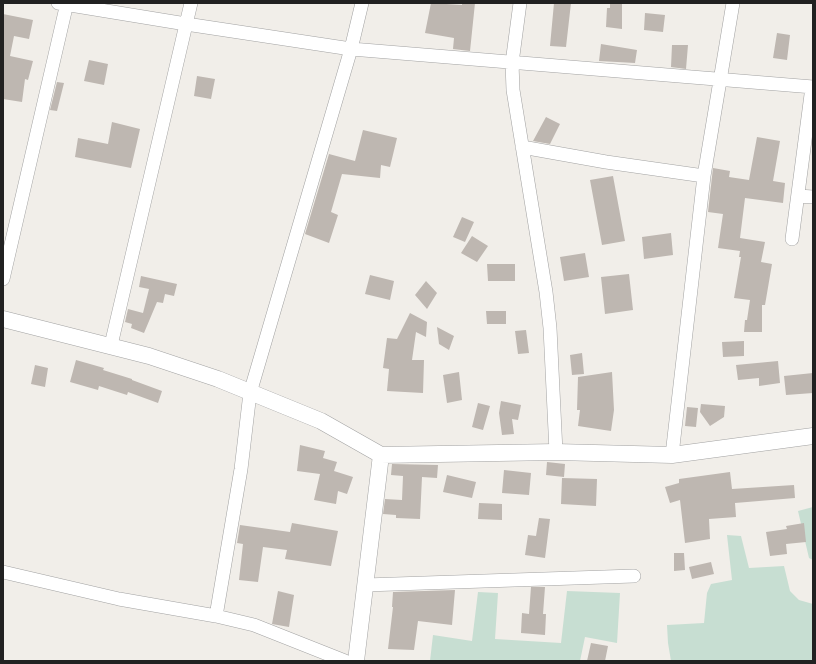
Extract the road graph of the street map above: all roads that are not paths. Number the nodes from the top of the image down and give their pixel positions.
1 (191, 3) edge
2 (362, 3) edge
3 (520, 3) edge
4 (733, 3) edge
5 (64, 4) edge
6 (186, 24) junction
7 (351, 48) junction
8 (512, 63) junction
9 (720, 79) junction
10 (813, 87) edge
11 (522, 147) junction
12 (704, 176) junction
13 (798, 196) junction
14 (813, 197) edge
15 (792, 239) dead end
16 (3, 279) edge
17 (3, 319) edge
18 (111, 345) junction
19 (250, 393) junction
20 (813, 436) edge
21 (556, 452) junction
22 (381, 455) junction
23 (672, 455) junction
24 (3, 572) edge
25 (634, 576) dead end
26 (365, 585) junction
27 (216, 616) junction
28 (345, 661) edge
29 (356, 661) edge

1 - 6 street
2 - 7 street
3 - 8 street
4 - 9 street
5 - 6 street
5 - 16 street
6 - 7 street
6 - 18 street
7 - 8 street
7 - 19 street
8 - 9 street
8 - 11 street
9 - 10 street
9 - 12 street
10 - 13 street
11 - 12 street
11 - 21 street
12 - 23 street
13 - 14 street
13 - 15 street
17 - 18 street
18 - 19 street
19 - 22 street
19 - 27 street
20 - 23 street
21 - 22 street
21 - 23 street
22 - 26 street
24 - 27 street
25 - 26 street
26 - 29 street
27 - 28 street

